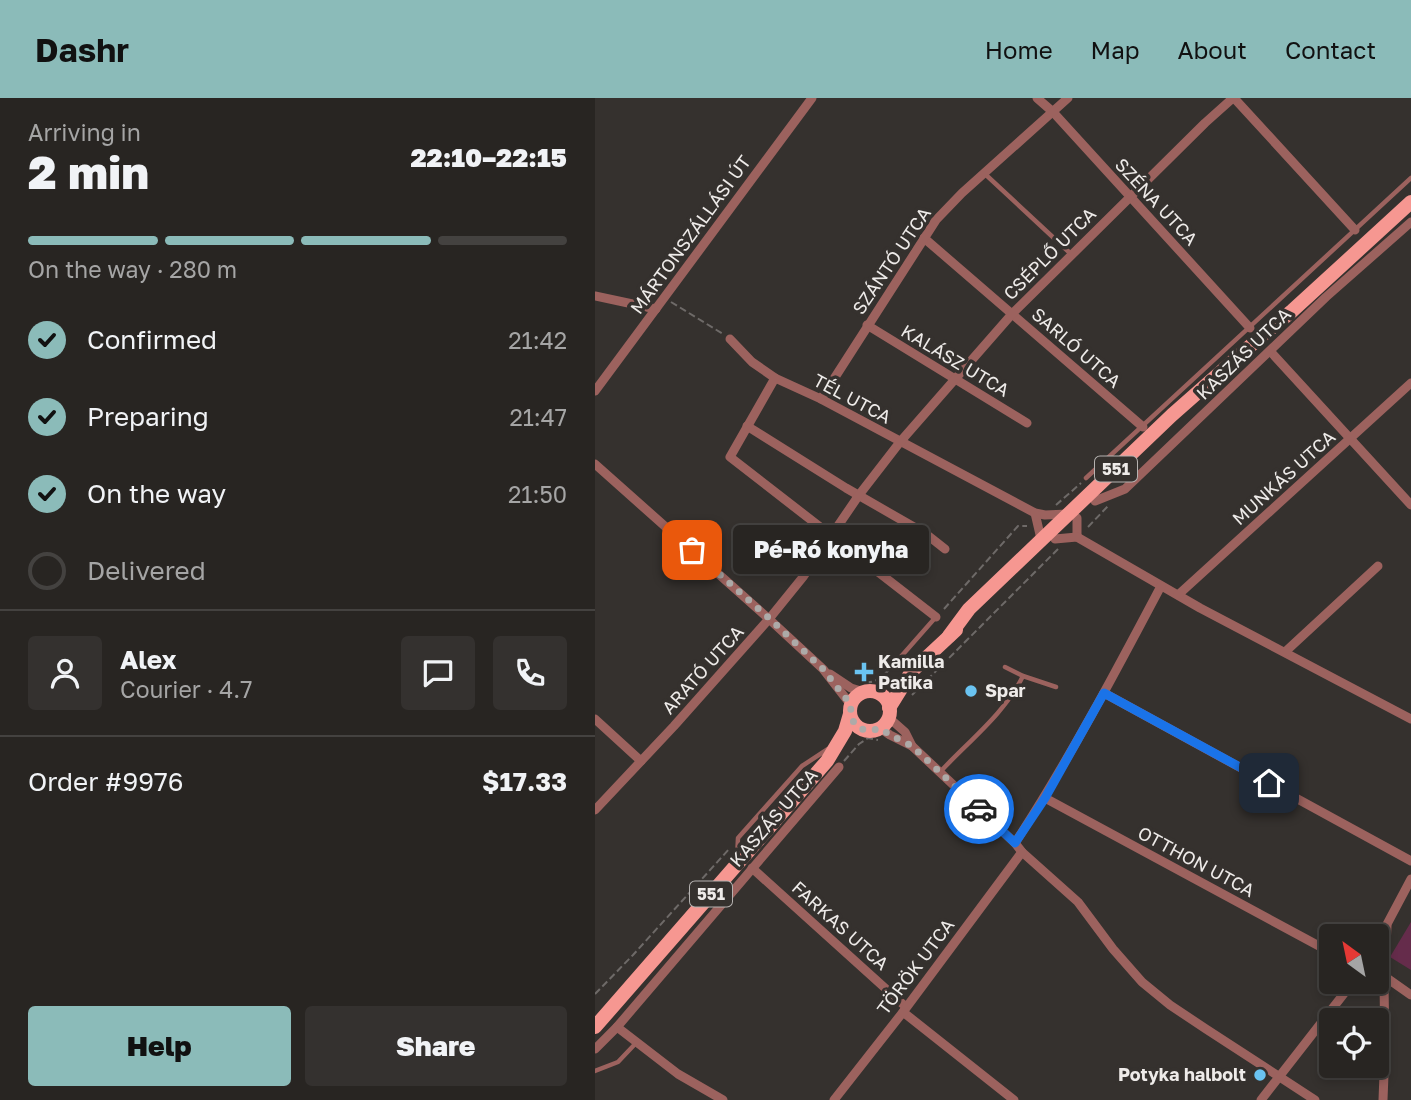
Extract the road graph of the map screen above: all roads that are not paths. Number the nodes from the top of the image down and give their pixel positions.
1 (812, 98) edge
2 (1037, 98) edge
3 (1068, 98) edge
4 (1233, 98) edge
5 (1053, 112) junction
6 (984, 173) junction
7 (1411, 178) edge
8 (1130, 197) junction
9 (1411, 202) edge
10 (1411, 222) edge
11 (1355, 230) junction
12 (924, 237) junction
13 (1072, 255) junction
14 (595, 296) edge
15 (656, 309) junction
16 (1292, 311) junction
17 (1012, 314) junction
18 (867, 326) junction
19 (1250, 328) junction
20 (730, 339) road end
21 (1270, 351) junction
22 (775, 378) junction
23 (955, 379) junction
24 (1411, 383) edge
25 (595, 391) edge
26 (821, 399) junction
27 (1027, 423) dead end
28 (747, 426) junction
29 (1143, 427) junction
30 (1351, 439) junction
31 (900, 442) junction
32 (595, 464) edge
33 (1086, 478) road end
34 (859, 495) junction
35 (1101, 504) junction
36 (1411, 505) edge
37 (1035, 513) junction
38 (1076, 525) junction
39 (832, 536) junction
40 (1053, 541) junction
41 (945, 549) dead end
42 (1378, 566) dead end
43 (1161, 586) junction
44 (1178, 595) junction
45 (936, 617) joint
46 (769, 618) junction
47 (1285, 652) junction
48 (898, 660) road end
49 (1005, 667) dead end
50 (823, 669) junction
51 (912, 671) junction
52 (1023, 676) junction
53 (1056, 687) dead end
54 (869, 692) junction
55 (1104, 693) junction
56 (850, 710) junction
57 (886, 718) junction
58 (595, 719) edge
59 (1411, 719) edge
60 (865, 730) junction
61 (838, 742) junction
62 (641, 761) junction
63 (833, 764) junction
64 (941, 771) junction
65 (1045, 798) junction
66 (595, 810) edge
67 (1015, 843) junction
68 (1022, 852) junction
69 (1411, 861) edge
70 (736, 864) junction
71 (752, 868) junction
72 (1411, 878) edge
73 (1388, 924) edge
74 (1319, 946) edge
75 (1389, 980) edge
76 (1344, 994) edge
77 (1384, 994) edge
78 (1411, 995) edge
79 (904, 1010) junction
80 (595, 1027) edge
81 (617, 1027) junction
82 (637, 1042) junction
83 (595, 1049) edge
84 (595, 1071) edge
85 (1279, 1077) junction
86 (723, 1100) edge
87 (834, 1100) edge
88 (1014, 1100) edge
89 (1261, 1100) edge
90 (1315, 1100) edge
91 (1383, 1100) edge

1 - 15 street, MÁRTONSZÁLLÁSI ÚT
2 - 5 street, SZÉNA UTCA
3 - 5 street, SZÁNTÓ UTCA
4 - 8 street, CSÉPLŐ UTCA
4 - 11 street
5 - 6 street, SZÁNTÓ UTCA
5 - 8 street, SZÉNA UTCA
6 - 12 street, SZÁNTÓ UTCA
6 - 13 lane
7 - 11 lane
8 - 13 street, CSÉPLŐ UTCA
8 - 19 street, SZÉNA UTCA
9 - 16 main road, 551
10 - 21 street, KASZÁS UTCA
11 - 19 lane
12 - 17 street, SARLÓ UTCA
12 - 18 street, SZÁNTÓ UTCA
13 - 17 street, CSÉPLŐ UTCA
14 - 15 street
15 - 25 street, MÁRTONSZÁLLÁSI ÚT
16 - 35 main road, 551
16 - 38 main road, 551
17 - 23 street, CSÉPLŐ UTCA
17 - 29 street, SARLÓ UTCA
18 - 23 street, KALÁSZ UTCA
18 - 26 street, SZÁNTÓ UTCA
19 - 29 lane
20 - 22 street, TÉL UTCA
21 - 30 street
21 - 35 street, KASZÁS UTCA
22 - 26 street, TÉL UTCA
22 - 28 street
23 - 27 street, KALÁSZ UTCA
23 - 31 street, CSÉPLŐ UTCA
24 - 30 street, MUNKÁS UTCA
26 - 31 street, TÉL UTCA
28 - 34 street
28 - 39 street
29 - 33 lane
30 - 36 street
30 - 44 street, MUNKÁS UTCA
31 - 34 street, ARATÓ UTCA
31 - 37 street, TÉL UTCA
32 - 46 street
34 - 39 street, ARATÓ UTCA
34 - 41 street
35 - 38 main road, 551
37 - 38 street, TÉL UTCA
37 - 40 street
38 - 40 main road, 551
38 - 40 street
38 - 43 street, TÉL UTCA
39 - 45 street
39 - 46 street, ARATÓ UTCA
40 - 51 main road, 551
42 - 47 street
43 - 44 street, TÉL UTCA
43 - 55 street
44 - 47 street, TÉL UTCA
45 - 48 lane
46 - 50 street
46 - 62 street, ARATÓ UTCA
47 - 59 street, TÉL UTCA
49 - 52 lane
50 - 54 street
50 - 56 street
51 - 54 main road, 551
51 - 57 main road, 551
52 - 53 lane
52 - 64 lane
54 - 56 main road, 551
54 - 57 main road
55 - 65 street
55 - 69 street
56 - 60 main road
56 - 61 main road, 551
57 - 60 main road
57 - 64 street
58 - 62 street
60 - 63 main road, 551
61 - 63 main road, 551
61 - 70 lane
62 - 66 street, ARATÓ UTCA
63 - 70 main road, 551
63 - 71 street, KASZÁS UTCA
64 - 67 street
65 - 67 street
65 - 74 street, OTTHON UTCA
67 - 68 street
68 - 79 street, TÖRÖK UTCA
68 - 85 street
70 - 80 main road, 551
71 - 79 street, FARKAS UTCA
71 - 81 street, KASZÁS UTCA
72 - 73 street
75 - 78 street
76 - 85 street
77 - 91 street
79 - 87 street, TÖRÖK UTCA
79 - 88 street, FARKAS UTCA
81 - 82 street
81 - 83 street, KASZÁS UTCA
82 - 84 lane
82 - 86 street
85 - 89 street
85 - 90 street

